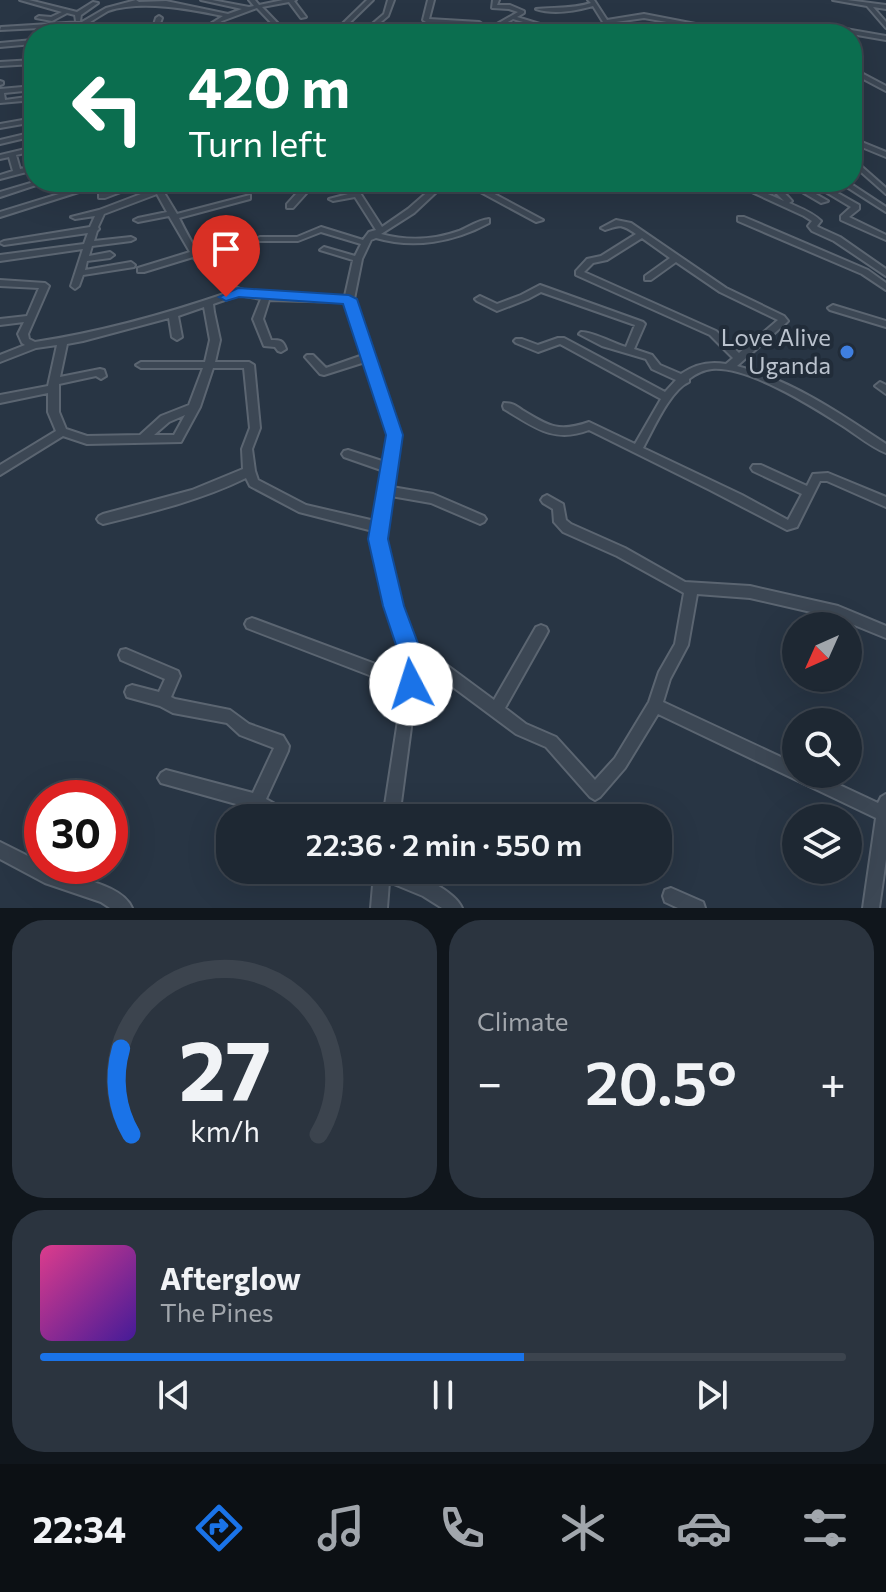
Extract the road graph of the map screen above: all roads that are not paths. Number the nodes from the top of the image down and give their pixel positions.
1 (23, 0) edge
2 (113, 0) edge
3 (141, 0) edge
4 (204, 0) edge
5 (252, 0) edge
6 (292, 0) edge
7 (370, 0) edge
8 (391, 0) edge
9 (431, 0) edge
10 (496, 0) edge
11 (836, 0) edge
12 (593, 2) edge
13 (95, 3) dead end
14 (125, 5) junction
15 (868, 5) junction
16 (886, 7) edge
17 (253, 8) junction
18 (150, 9) dead end
19 (539, 9) dead end
20 (67, 11) junction
21 (78, 14) junction
22 (229, 16) junction
23 (303, 17) dead end
24 (39, 18) dead end
25 (159, 18) dead end
26 (515, 18) junction
27 (606, 22) joint
28 (81, 24) joint
29 (157, 24) edge
30 (216, 24) edge
31 (273, 24) edge
32 (345, 24) edge
33 (375, 24) edge
34 (479, 24) edge
35 (499, 24) edge
36 (535, 24) edge
37 (688, 24) edge
38 (886, 26) edge
39 (24, 28) edge
40 (1, 29) edge
41 (862, 34) edge
42 (886, 38) edge
43 (24, 43) edge
44 (0, 45) edge
45 (24, 63) edge
46 (0, 64) edge
47 (862, 76) edge
48 (24, 89) edge
49 (886, 89) edge
50 (0, 91) edge
51 (23, 100) joint
52 (24, 106) edge
53 (24, 122) edge
54 (0, 126) edge
55 (24, 136) edge
56 (0, 142) edge
57 (862, 144) edge
58 (24, 151) edge
59 (12, 154) junction
60 (886, 155) edge
61 (0, 157) edge
62 (862, 169) edge
63 (24, 170) edge
64 (17, 172) junction
65 (0, 177) edge
66 (24, 187) edge
67 (55, 192) edge
68 (66, 192) edge
69 (77, 192) edge
70 (112, 192) edge
71 (143, 192) edge
72 (160, 192) edge
73 (303, 192) edge
74 (432, 192) edge
75 (485, 192) edge
76 (757, 192) edge
77 (780, 192) edge
78 (809, 192) edge
79 (830, 192) edge
80 (858, 192) edge
81 (886, 192) edge
82 (71, 194) junction
83 (358, 194) joint
84 (0, 195) edge
85 (102, 196) dead end
86 (247, 197) dead end
87 (333, 199) dead end
88 (824, 201) dead end
89 (20, 203) dead end
90 (787, 205) junction
91 (290, 206) dead end
92 (886, 210) edge
93 (101, 212) junction
94 (0, 215) edge
95 (174, 215) junction
96 (75, 217) dead end
97 (741, 219) dead end
98 (138, 220) dead end
99 (539, 220) dead end
100 (486, 221) dead end
101 (605, 228) dead end
102 (95, 229) junction
103 (641, 235) junction
104 (372, 236) junction
105 (886, 238) edge
106 (131, 239) dead end
107 (260, 239) dead end
108 (4, 243) dead end
109 (87, 245) junction
110 (324, 250) dead end
111 (195, 253) junction
112 (110, 255) dead end
113 (0, 258) edge
114 (676, 258) junction
115 (83, 259) junction
116 (358, 259) junction
117 (131, 265) dead end
118 (141, 270) dead end
119 (79, 273) junction
120 (886, 273) edge
121 (648, 278) dead end
122 (0, 283) edge
123 (75, 286) dead end
124 (886, 287) edge
125 (238, 292) junction
126 (266, 296) junction
127 (349, 299) junction
128 (480, 299) dead end
129 (209, 303) junction
130 (833, 308) dead end
131 (173, 314) junction
132 (31, 318) junction
133 (0, 322) edge
134 (886, 324) edge
135 (584, 334) dead end
136 (177, 337) dead end
137 (519, 341) dead end
138 (62, 343) junction
139 (34, 345) junction
140 (281, 349) dead end
141 (629, 351) junction
142 (310, 357) dead end
143 (369, 357) junction
144 (0, 359) edge
145 (735, 362) junction
146 (141, 365) dead end
147 (206, 366) junction
148 (101, 376) dead end
149 (685, 380) junction
150 (54, 384) junction
151 (667, 398) junction
152 (0, 399) edge
153 (508, 406) dead end
154 (195, 407) junction
155 (62, 432) junction
156 (143, 439) junction
157 (638, 448) junction
158 (886, 449) edge
159 (348, 454) dead end
160 (389, 468) junction
161 (757, 468) dead end
162 (0, 471) edge
163 (249, 471) junction
164 (384, 490) junction
165 (808, 492) junction
166 (547, 500) dead end
167 (886, 502) edge
168 (103, 519) dead end
169 (480, 519) dead end
170 (379, 527) junction
171 (691, 589) junction
172 (252, 624) dead end
173 (541, 631) dead end
174 (886, 632) edge
175 (126, 655) dead end
176 (412, 657) junction
177 (411, 684) junction
178 (132, 692) dead end
179 (163, 700) junction
180 (655, 705) junction
181 (495, 711) junction
182 (166, 778) dead end
183 (257, 802) junction
184 (260, 804) edge
185 (393, 804) edge
186 (885, 808) edge
187 (0, 850) edge
188 (380, 884) edge
189 (414, 884) edge
190 (671, 896) dead end
191 (124, 908) edge
192 (379, 908) edge
193 (454, 908) edge
194 (697, 908) edge
195 (871, 908) edge

1 - 20 street
2 - 14 street
3 - 14 street
4 - 17 street
5 - 17 street
6 - 17 street
6 - 23 street
7 - 32 street
8 - 33 street
9 - 34 street
10 - 26 street
11 - 15 street
12 - 19 street
12 - 27 street
13 - 21 street
14 - 18 street
14 - 22 street
14 - 28 street
15 - 16 street
15 - 38 street
17 - 22 street
17 - 31 street
20 - 21 street
20 - 24 street
21 - 28 street
22 - 30 street
25 - 29 street
26 - 35 street
26 - 36 street
27 - 37 street
39 - 40 street
41 - 42 street
43 - 44 street
45 - 46 street
47 - 49 street
48 - 50 street
50 - 51 street
51 - 52 street
53 - 54 street
55 - 56 street
57 - 60 street
58 - 59 street
59 - 61 street
59 - 64 street
62 - 81 street
63 - 64 street
64 - 65 street
66 - 84 street
67 - 89 street
68 - 82 street
69 - 82 street
70 - 85 street
71 - 93 street
72 - 95 street
73 - 91 street
74 - 104 street
75 - 99 street
76 - 90 street
77 - 90 street
78 - 88 street
79 - 105 street
80 - 92 street
82 - 94 street
83 - 87 street
83 - 104 street
86 - 95 street
90 - 120 street
93 - 96 street
93 - 102 street
95 - 98 street
95 - 111 street
97 - 124 street
100 - 104 street
101 - 103 street
102 - 108 street
102 - 109 street
103 - 114 street
103 - 145 street
104 - 107 street
104 - 116 street
106 - 109 street
109 - 113 street
109 - 115 street
110 - 116 street
111 - 118 street
111 - 125 street
112 - 115 street
114 - 121 street
114 - 145 street
115 - 119 street
116 - 127 street
117 - 119 street
119 - 123 street
122 - 132 street
125 - 126 street
125 - 129 street
126 - 127 street
126 - 140 street
127 - 143 street
128 - 141 street
129 - 131 street
129 - 147 street
130 - 134 street
131 - 136 street
131 - 138 street
132 - 133 street
132 - 139 street
135 - 141 street
137 - 151 street
138 - 139 street
138 - 150 street
139 - 144 street
141 - 149 street
142 - 143 street
143 - 160 street
145 - 149 street
145 - 158 street
146 - 147 street
147 - 154 street
147 - 163 street
148 - 150 street
149 - 151 street
150 - 152 street
150 - 155 street
151 - 157 street
153 - 157 street
154 - 156 street
154 - 156 street
155 - 156 street
155 - 162 street
157 - 165 street
159 - 160 street
160 - 164 street
161 - 165 street
163 - 168 street
163 - 170 street
164 - 169 street
164 - 170 street
165 - 167 street
166 - 171 street
170 - 176 street
171 - 174 street
171 - 180 street
172 - 177 street
173 - 181 street
175 - 179 street
176 - 177 street
176 - 181 street
177 - 185 street
178 - 179 street
179 - 183 street
180 - 181 street
180 - 186 street
182 - 183 street
183 - 184 street
186 - 195 street
187 - 191 street
188 - 192 street
189 - 193 street
190 - 194 street

